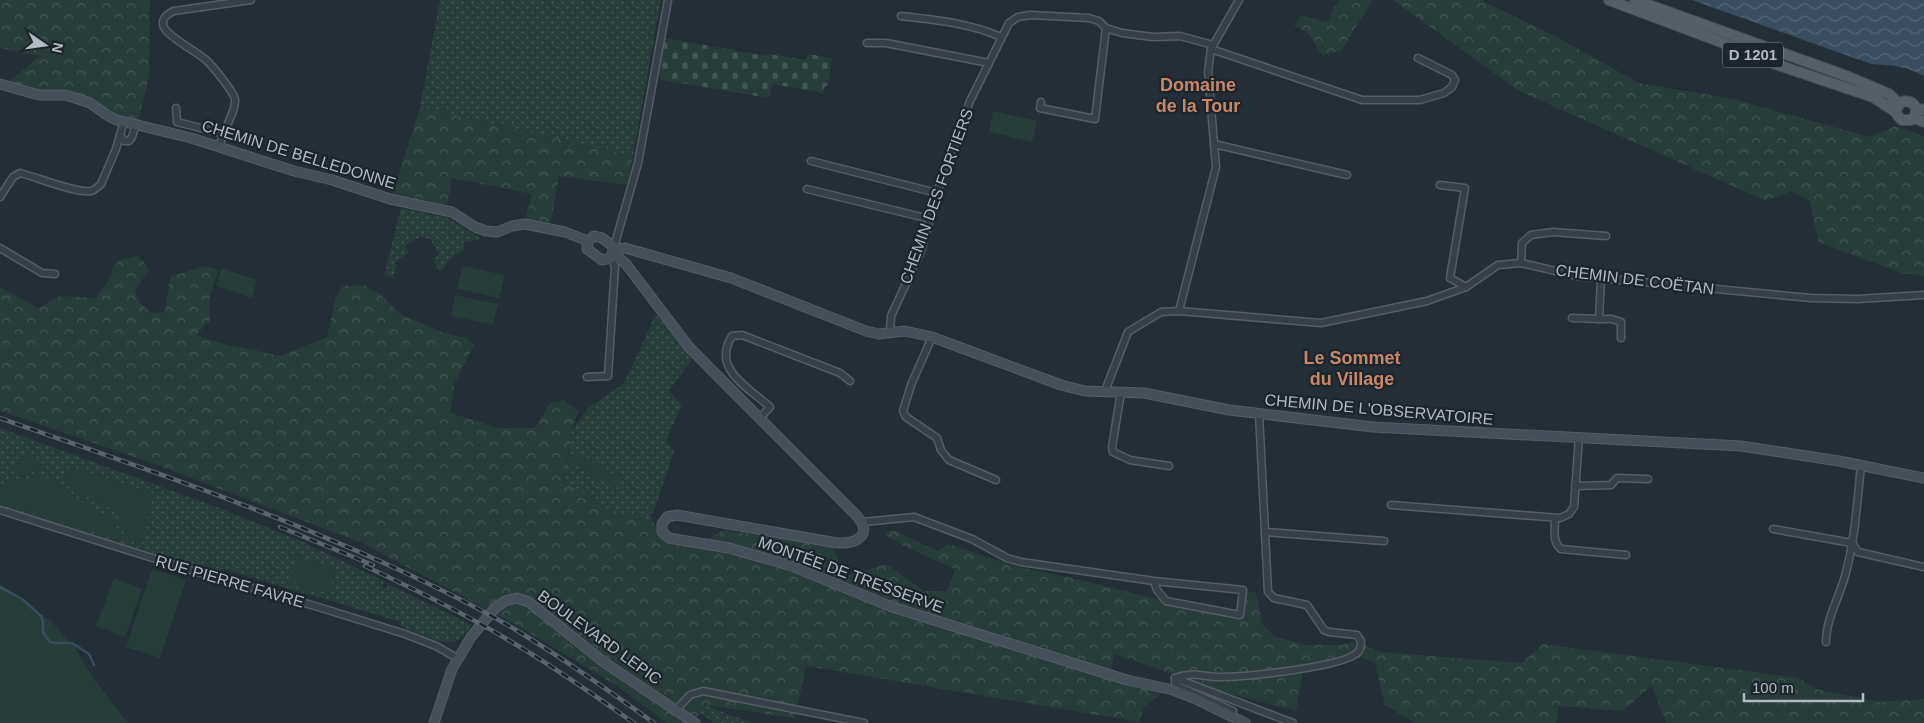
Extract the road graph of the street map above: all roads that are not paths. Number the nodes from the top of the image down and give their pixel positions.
1 (251, 0) edge
2 (668, 0) edge
3 (1239, 0) edge
4 (1609, 0) edge
5 (1636, 0) edge
6 (901, 16) dead end
7 (1106, 28) junction
8 (1001, 37) junction
9 (866, 44) dead end
10 (1212, 47) junction
11 (1418, 58) dead end
12 (989, 63) junction
13 (0, 84) edge
14 (1041, 102) dead end
15 (176, 108) dead end
16 (1898, 108) junction
17 (1918, 112) edge
18 (124, 121) junction
19 (1924, 122) edge
20 (136, 124) junction
21 (224, 134) junction
22 (120, 135) junction
23 (1214, 144) junction
24 (218, 146) junction
25 (810, 161) dead end
26 (1347, 175) dead end
27 (1440, 185) dead end
28 (807, 189) dead end
29 (937, 193) junction
30 (0, 197) edge
31 (930, 219) junction
32 (1606, 236) dead end
33 (588, 241) junction
34 (0, 248) edge
35 (613, 250) junction
36 (1521, 263) junction
37 (55, 274) dead end
38 (1602, 279) junction
39 (1466, 287) junction
40 (1924, 295) edge
41 (1179, 311) junction
42 (1572, 318) dead end
43 (1599, 319) junction
44 (890, 332) junction
45 (932, 337) junction
46 (1621, 338) dead end
47 (587, 376) dead end
48 (850, 381) dead end
49 (1105, 392) junction
50 (1121, 392) junction
51 (1258, 414) junction
52 (760, 418) junction
53 (1579, 437) junction
54 (1169, 466) dead end
55 (1861, 466) junction
56 (1924, 478) edge
57 (1648, 479) dead end
58 (996, 480) dead end
59 (1575, 486) junction
60 (1391, 506) dead end
61 (0, 510) edge
62 (1555, 518) junction
63 (863, 522) junction
64 (1773, 530) dead end
65 (1265, 532) junction
66 (1384, 541) dead end
67 (1852, 543) junction
68 (1626, 555) dead end
69 (1924, 568) edge
70 (1154, 580) junction
71 (1826, 642) dead end
72 (456, 658) junction
73 (1175, 678) junction
74 (676, 710) junction
75 (1231, 716) junction
76 (434, 723) edge
77 (695, 723) edge
78 (864, 723) edge
79 (1245, 723) edge
80 (1292, 723) edge

1 - 21 street
2 - 35 street
3 - 10 street
4 - 16 main road, D 1201
5 - 16 main road, D 1201
6 - 8 street
7 - 8 street, CHEMIN DES FORTIERS
7 - 10 street, CHEMIN DES FORTIERS
7 - 14 street
8 - 12 street, CHEMIN DES FORTIERS
9 - 12 street
10 - 11 street, CHEMIN DES FORTIERS
10 - 23 street
12 - 29 street, CHEMIN DES FORTIERS
13 - 18 street, CHEMIN DE BELLEDONNE
15 - 21 street
16 - 17 main road, D 1201
16 - 17 main road, D 1201
17 - 19 main road, D 1201
18 - 20 street, CHEMIN DE BELLEDONNE
18 - 22 street
20 - 22 street
20 - 24 street, CHEMIN DE BELLEDONNE
21 - 24 street
22 - 30 street
23 - 26 street
23 - 41 street
24 - 33 street, CHEMIN DE BELLEDONNE
25 - 29 street
27 - 39 street
28 - 31 street
29 - 31 street, CHEMIN DES FORTIERS
31 - 44 street, CHEMIN DES FORTIERS
32 - 36 street
33 - 35 street
33 - 35 street
34 - 37 street
35 - 44 street, CHEMIN DE L'OBSERVATOIRE
35 - 47 street
35 - 52 street
36 - 38 street, CHEMIN DE COËTAN
36 - 39 street, CHEMIN DE COËTAN
38 - 40 street, CHEMIN DE COËTAN
38 - 43 street
39 - 41 street, CHEMIN DE COËTAN
41 - 49 street, CHEMIN DE COËTAN
42 - 43 street
43 - 46 street
44 - 45 street, CHEMIN DE L'OBSERVATOIRE
45 - 49 street, CHEMIN DE L'OBSERVATOIRE
45 - 58 street
48 - 52 street
49 - 50 street, CHEMIN DE L'OBSERVATOIRE
50 - 51 street, CHEMIN DE L'OBSERVATOIRE
50 - 54 street
51 - 53 street, CHEMIN DE L'OBSERVATOIRE
51 - 65 street
52 - 63 street
53 - 55 street, CHEMIN DE L'OBSERVATOIRE
53 - 59 street
55 - 56 street, CHEMIN DE L'OBSERVATOIRE
55 - 67 street
57 - 59 street
59 - 62 street
60 - 62 street
61 - 72 street, RUE PIERRE FAVRE
62 - 68 street
63 - 70 street
63 - 75 street, MONTÉE DE TRESSERVE
64 - 67 street
65 - 66 street
65 - 73 street
67 - 69 street
67 - 71 street
70 - 70 street
72 - 74 street, BOULEVARD LEPIC
72 - 76 street, BOULEVARD LEPIC
73 - 75 street
73 - 80 street
74 - 77 street, BOULEVARD LEPIC
74 - 78 street
75 - 79 street, MONTÉE DE TRESSERVE

